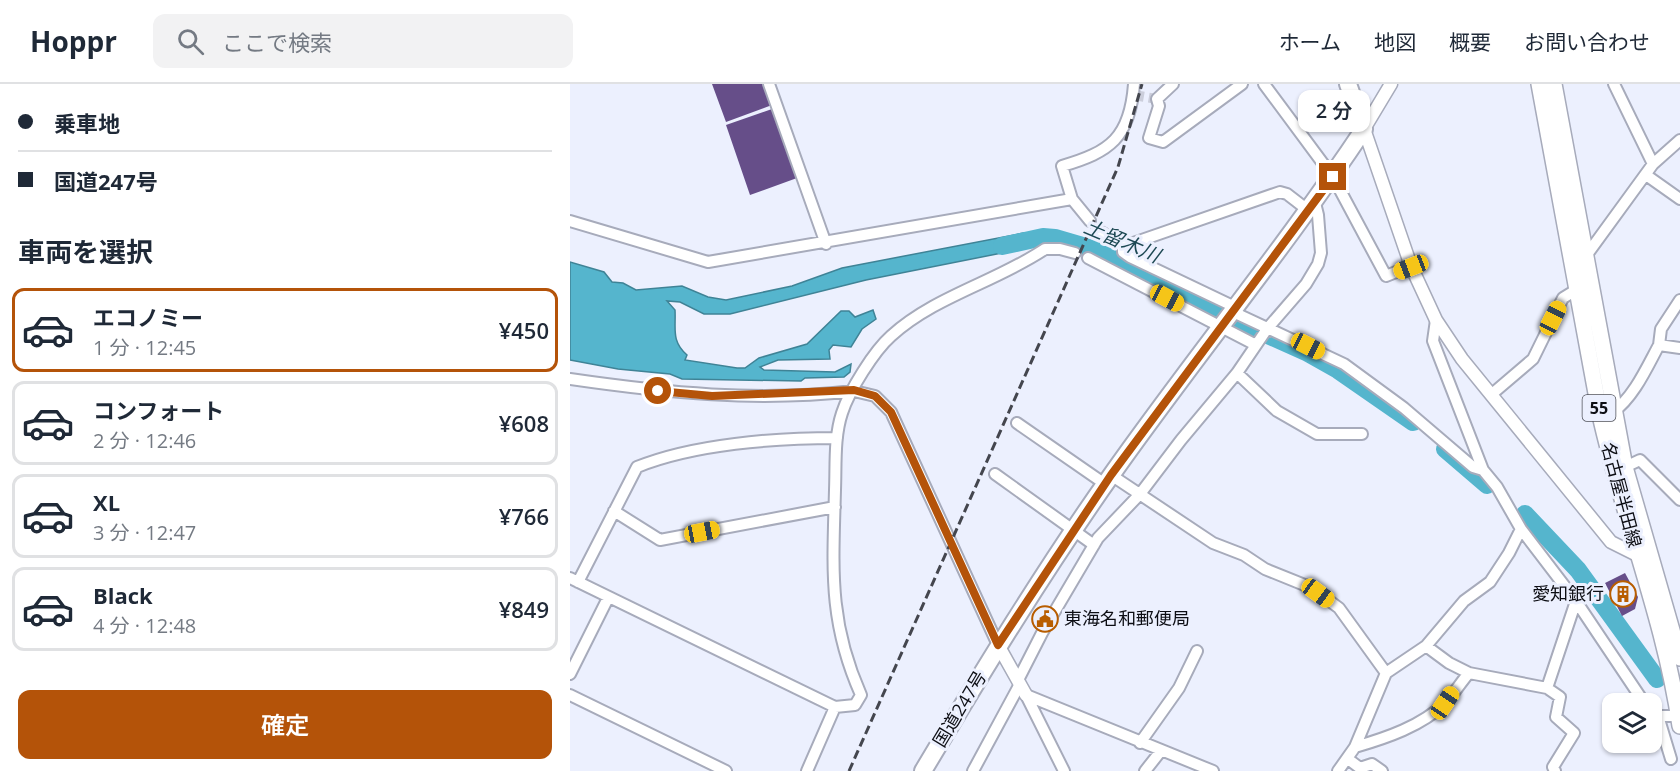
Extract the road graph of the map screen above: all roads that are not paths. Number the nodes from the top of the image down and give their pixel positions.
1 (769, 84) edge
2 (1134, 84) edge
3 (1173, 84) edge
4 (1242, 84) edge
5 (1264, 84) edge
6 (1348, 84) edge
7 (1390, 84) edge
8 (1539, 84) edge
9 (1554, 84) edge
10 (1614, 84) edge
11 (1364, 129) junction
12 (1680, 140) edge
13 (1653, 164) junction
14 (1646, 175) junction
15 (1333, 177) junction
16 (1072, 199) junction
17 (1680, 199) edge
18 (1312, 207) junction
19 (570, 221) edge
20 (1090, 221) dead end
21 (1099, 231) dead end
22 (826, 244) junction
23 (1123, 244) junction
24 (1076, 253) dead end
25 (1584, 257) junction
26 (1088, 258) dead end
27 (1411, 267) junction
28 (1576, 290) junction
29 (1680, 300) edge
30 (1229, 317) junction
31 (1436, 320) junction
32 (1267, 329) junction
33 (1257, 343) junction
34 (1659, 345) junction
35 (1680, 348) edge
36 (1237, 374) junction
37 (570, 379) edge
38 (854, 390) junction
39 (1491, 394) junction
40 (1613, 412) junction
41 (1017, 423) dead end
42 (1362, 434) dead end
43 (837, 438) junction
44 (1625, 467) junction
45 (1483, 470) junction
46 (995, 474) dead end
47 (1108, 479) junction
48 (1140, 494) junction
49 (1680, 500) edge
50 (835, 507) junction
51 (614, 510) junction
52 (1521, 529) junction
53 (1073, 531) junction
54 (1094, 544) junction
55 (1637, 555) junction
56 (574, 580) edge
57 (608, 598) junction
58 (1576, 601) junction
59 (998, 645) junction
60 (1426, 646) junction
61 (1197, 651) dead end
62 (1680, 658) edge
63 (1386, 673) junction
64 (1469, 673) junction
65 (570, 674) edge
66 (1022, 686) junction
67 (1547, 688) junction
68 (1638, 693) edge
69 (570, 695) edge
70 (836, 707) junction
71 (1662, 715) edge
72 (1680, 719) edge
73 (1662, 733) edge
74 (1140, 743) junction
75 (1355, 747) junction
76 (1160, 752) junction
77 (1348, 759) junction
78 (1671, 759) dead end
79 (726, 771) edge
80 (807, 771) edge
81 (923, 771) edge
82 (974, 771) edge
83 (1064, 771) edge
84 (1145, 771) edge
85 (1213, 771) edge
86 (1338, 771) edge
87 (1382, 771) edge
88 (1555, 771) edge

1 - 22 street
2 - 16 street
3 - 4 street
5 - 15 street
6 - 11 highway
7 - 11 street
8 - 28 main road, 名古屋半田線 / 55
9 - 25 main road, 名古屋半田線 / 55
10 - 13 street
11 - 15 highway, 国道247号
11 - 27 street
12 - 13 street
13 - 14 street
14 - 17 street
14 - 25 street
15 - 18 highway, 国道247号
15 - 27 street
16 - 20 street
16 - 22 street
18 - 23 street
18 - 30 highway, 国道247号
18 - 32 street
19 - 22 street
21 - 23 street
23 - 30 street
24 - 38 street
25 - 28 street
25 - 40 main road, 名古屋半田線 / 55
26 - 30 street
27 - 31 street
28 - 39 street
28 - 55 main road, 名古屋半田線 / 55
29 - 34 street
30 - 32 street
30 - 33 street
30 - 47 highway, 国道247号
31 - 39 street
31 - 45 street
32 - 33 street
32 - 45 street
33 - 36 street
34 - 35 street
34 - 40 street
36 - 42 street
36 - 48 street
37 - 38 street
38 - 43 street
38 - 59 street
39 - 55 street
40 - 44 main road, 名古屋半田線 / 55
41 - 47 street
43 - 50 street
43 - 51 street
44 - 49 street
44 - 62 main road, 名古屋半田線 / 55
45 - 52 street
46 - 53 street
47 - 48 street
47 - 53 highway, 国道247号
48 - 54 street
48 - 63 street
50 - 51 street
50 - 70 street
51 - 56 street
52 - 58 street
52 - 60 street
53 - 54 street
53 - 59 highway, 国道247号
54 - 66 street
55 - 72 main road, 名古屋半田線 / 55
56 - 57 street
57 - 65 street
57 - 70 street
58 - 67 street
58 - 68 street
59 - 66 street
59 - 81 highway, 国道247号
60 - 63 street
60 - 64 street
61 - 74 street
63 - 75 street
64 - 67 street
64 - 75 street
66 - 74 street
66 - 82 street
66 - 83 street
67 - 88 street
69 - 79 street
70 - 80 street
71 - 72 street
73 - 78 street
74 - 76 street
75 - 77 street
76 - 84 street
76 - 85 street
77 - 86 street
77 - 87 street

